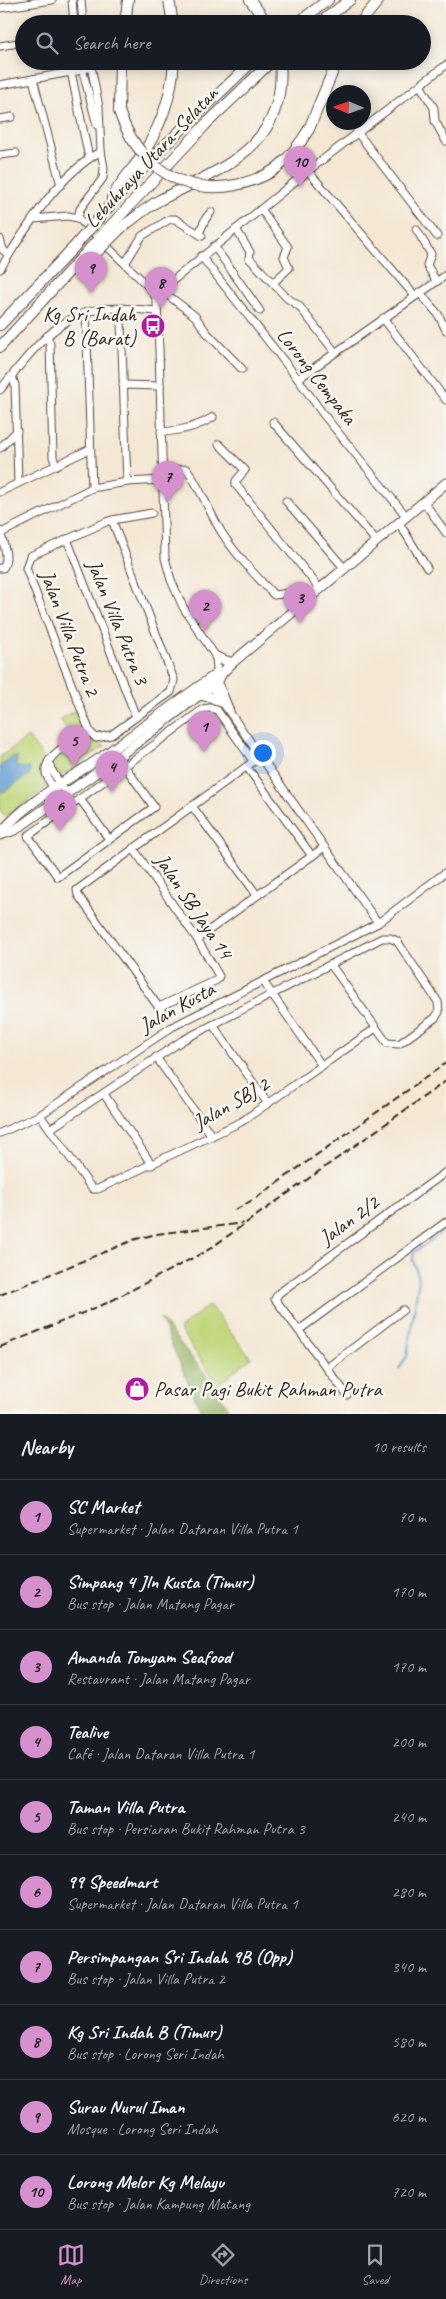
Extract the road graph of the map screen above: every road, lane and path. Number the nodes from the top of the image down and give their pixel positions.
1 (52, 0) edge
2 (72, 0) edge
3 (81, 0) edge
4 (128, 0) edge
5 (169, 0) edge
6 (250, 0) edge
7 (328, 0) edge
8 (350, 0) edge
9 (379, 0) edge
10 (15, 3) edge
11 (0, 8) edge
12 (73, 15) edge
13 (82, 15) edge
14 (126, 15) edge
15 (172, 15) edge
16 (261, 15) edge
17 (308, 15) edge
18 (330, 15) edge
19 (366, 15) edge
20 (15, 44) edge
21 (0, 46) edge
22 (446, 64) edge
23 (82, 70) joint
24 (92, 70) edge
25 (120, 70) edge
26 (172, 70) edge
27 (244, 70) edge
28 (263, 70) edge
29 (281, 70) edge
30 (332, 70) edge
31 (70, 72) junction
32 (33, 80) junction
33 (0, 85) edge
34 (420, 85) junction
35 (12, 117) dead end
36 (0, 119) edge
37 (99, 132) junction
38 (358, 132) junction
39 (446, 141) edge
40 (101, 151) junction
41 (16, 153) dead end
42 (0, 155) edge
43 (89, 158) junction
44 (308, 171) junction
45 (61, 185) junction
46 (260, 209) junction
47 (106, 210) junction
48 (211, 212) dead end
49 (78, 218) junction
50 (33, 219) junction
51 (119, 223) junction
52 (236, 229) junction
53 (416, 229) dead end
54 (437, 236) dead end
55 (0, 238) edge
56 (214, 246) junction
57 (9, 255) junction
58 (201, 256) junction
59 (126, 262) junction
60 (0, 269) edge
61 (446, 275) edge
62 (436, 281) junction
63 (273, 283) junction
64 (161, 290) junction
65 (417, 294) junction
66 (155, 295) junction
67 (123, 308) junction
68 (157, 311) junction
69 (260, 311) dead end
70 (86, 312) junction
71 (383, 318) junction
72 (0, 325) edge
73 (446, 330) edge
74 (47, 336) junction
75 (0, 347) edge
76 (335, 352) junction
77 (242, 369) dead end
78 (12, 376) junction
79 (298, 379) junction
80 (123, 385) junction
81 (160, 386) junction
82 (0, 390) edge
83 (446, 400) edge
84 (213, 417) dead end
85 (273, 422) dead end
86 (17, 431) junction
87 (161, 432) junction
88 (219, 444) dead end
89 (0, 448) edge
90 (90, 449) junction
91 (56, 465) junction
92 (162, 470) junction
93 (162, 480) junction
94 (18, 482) junction
95 (127, 482) junction
96 (446, 483) edge
97 (92, 488) junction
98 (0, 492) edge
99 (286, 501) dead end
100 (424, 502) junction
101 (152, 513) dead end
102 (407, 517) junction
103 (112, 520) junction
104 (399, 523) junction
105 (0, 532) edge
106 (446, 534) edge
107 (66, 539) junction
108 (377, 542) junction
109 (0, 568) edge
110 (345, 568) junction
111 (427, 568) dead end
112 (320, 589) junction
113 (300, 606) junction
114 (214, 655) junction
115 (232, 663) junction
116 (216, 677) junction
117 (197, 693) junction
118 (223, 704) junction
119 (230, 711) junction
120 (158, 714) junction
121 (136, 717) junction
122 (170, 718) junction
123 (90, 732) junction
124 (251, 741) junction
125 (243, 747) junction
126 (261, 756) junction
127 (118, 757) junction
128 (253, 762) junction
129 (124, 766) junction
130 (247, 767) junction
131 (57, 786) junction
132 (63, 795) junction
133 (80, 799) junction
134 (192, 806) junction
135 (0, 834) edge
136 (109, 839) junction
137 (133, 848) junction
138 (323, 848) junction
139 (312, 856) junction
140 (446, 872) edge
141 (257, 895) junction
142 (378, 923) junction
143 (197, 939) junction
144 (331, 966) junction
145 (262, 981) junction
146 (272, 995) junction
147 (159, 1007) junction
148 (165, 1016) dead end
149 (212, 1025) junction
150 (376, 1028) junction
151 (156, 1057) junction
152 (322, 1066) junction
153 (104, 1094) junction
154 (268, 1104) junction
155 (40, 1114) junction
156 (50, 1129) junction
157 (0, 1133) edge
158 (212, 1136) junction
159 (152, 1165) junction
160 (446, 1172) edge
161 (446, 1222) edge
162 (404, 1310) dead end
163 (299, 1330) junction
164 (328, 1367) junction
165 (346, 1395) dead end

1 - 10 street
2 - 12 street
3 - 13 street
4 - 14 highway
5 - 15 highway
6 - 16 highway
7 - 17 highway
8 - 18 highway
9 - 19 highway
10 - 11 street
20 - 21 street
22 - 34 street
23 - 31 street
23 - 37 street
24 - 37 street
25 - 30 highway, bridge
26 - 47 highway
27 - 47 highway, Lebuhraya Utara–Selatan
28 - 51 highway, Lebuhraya Utara–Selatan
29 - 51 highway
31 - 32 street
31 - 43 street
32 - 33 street
32 - 45 street
34 - 38 street
34 - 39 street
35 - 36 street
37 - 40 street
38 - 44 street
38 - 54 street
40 - 43 street
40 - 49 street
41 - 42 street
43 - 45 street
44 - 46 street
44 - 65 street
45 - 50 street
46 - 52 street
46 - 63 street
47 - 72 highway, Lebuhraya Utara–Selatan, bridge
48 - 59 street
49 - 50 street
49 - 59 street
50 - 57 street
51 - 75 highway, Lebuhraya Utara–Selatan, bridge
52 - 56 street
52 - 63 street
53 - 62 street
55 - 57 street
56 - 58 street
56 - 69 street
57 - 60 street
58 - 64 street
58 - 79 street, Lorong Cempaka
59 - 66 street
61 - 62 street
62 - 65 street
63 - 76 street
64 - 66 street
64 - 77 street
65 - 71 street
65 - 73 street
66 - 68 street
67 - 68 street
67 - 70 street
67 - 80 street
68 - 81 street
70 - 74 street
70 - 90 street
71 - 76 street
71 - 83 street
74 - 78 street
74 - 91 street
76 - 79 street
78 - 82 street
78 - 86 street
79 - 102 street, Lorong Cempaka
80 - 81 street
80 - 95 street
81 - 87 street
84 - 87 street
85 - 108 street
86 - 89 street
86 - 94 street
87 - 92 street
88 - 112 street
90 - 91 street
90 - 97 street
91 - 94 street
92 - 93 street
92 - 113 street
93 - 95 street
93 - 114 street
94 - 98 street
95 - 97 street
96 - 100 main road
97 - 105 street
99 - 110 street
100 - 102 main road
100 - 106 street
101 - 103 street, Jalan Villa Putra 2
102 - 104 main road
103 - 107 street, Jalan Villa Putra 2
103 - 121 street
104 - 108 main road
104 - 111 street
105 - 109 street
107 - 121 street, Jalan Villa Putra 3
107 - 123 street, Jalan Villa Putra 2
108 - 110 main road
110 - 112 main road
112 - 113 main road
113 - 115 main road
114 - 115 main road
114 - 116 street
115 - 116 main road
116 - 117 main road
116 - 117 main road
116 - 118 street
116 - 119 street
117 - 118 main road
117 - 120 main road
117 - 122 main road
118 - 119 street
119 - 124 street
120 - 122 main road
120 - 131 main road
121 - 123 street
122 - 127 main road
123 - 131 street
124 - 125 street
124 - 126 street
125 - 128 street
125 - 129 street
126 - 128 street
126 - 138 street
127 - 129 street
127 - 132 main road
128 - 130 street
129 - 133 street
129 - 136 street
130 - 134 street
130 - 139 street
131 - 132 street
131 - 135 main road
132 - 135 main road
133 - 136 street
133 - 136 street
134 - 137 street
134 - 141 street
137 - 143 street, Jalan SB Jaya 14
137 - 147 street
138 - 139 street
138 - 142 street
139 - 141 street
140 - 142 street, Jalan Kusta
141 - 143 street
142 - 145 street, Jalan Kusta
143 - 147 street, Jalan SB Jaya 14
144 - 146 street
144 - 150 street
144 - 150 street
145 - 146 street
145 - 155 street, Jalan Kusta
146 - 149 street
146 - 152 street
147 - 148 street
149 - 151 street
149 - 154 street
150 - 152 street, Jalan SBJ 2
151 - 153 street
151 - 158 street
152 - 154 street, Jalan SBJ 2
153 - 156 street
153 - 159 street
154 - 158 street, Jalan SBJ 2
155 - 156 street
155 - 157 street, Jalan Kusta
156 - 159 street, Jalan SBJ 2
158 - 159 street, Jalan SBJ 2
160 - 163 street, Jalan 2/2
161 - 163 street
162 - 164 street
163 - 164 street
164 - 165 street

